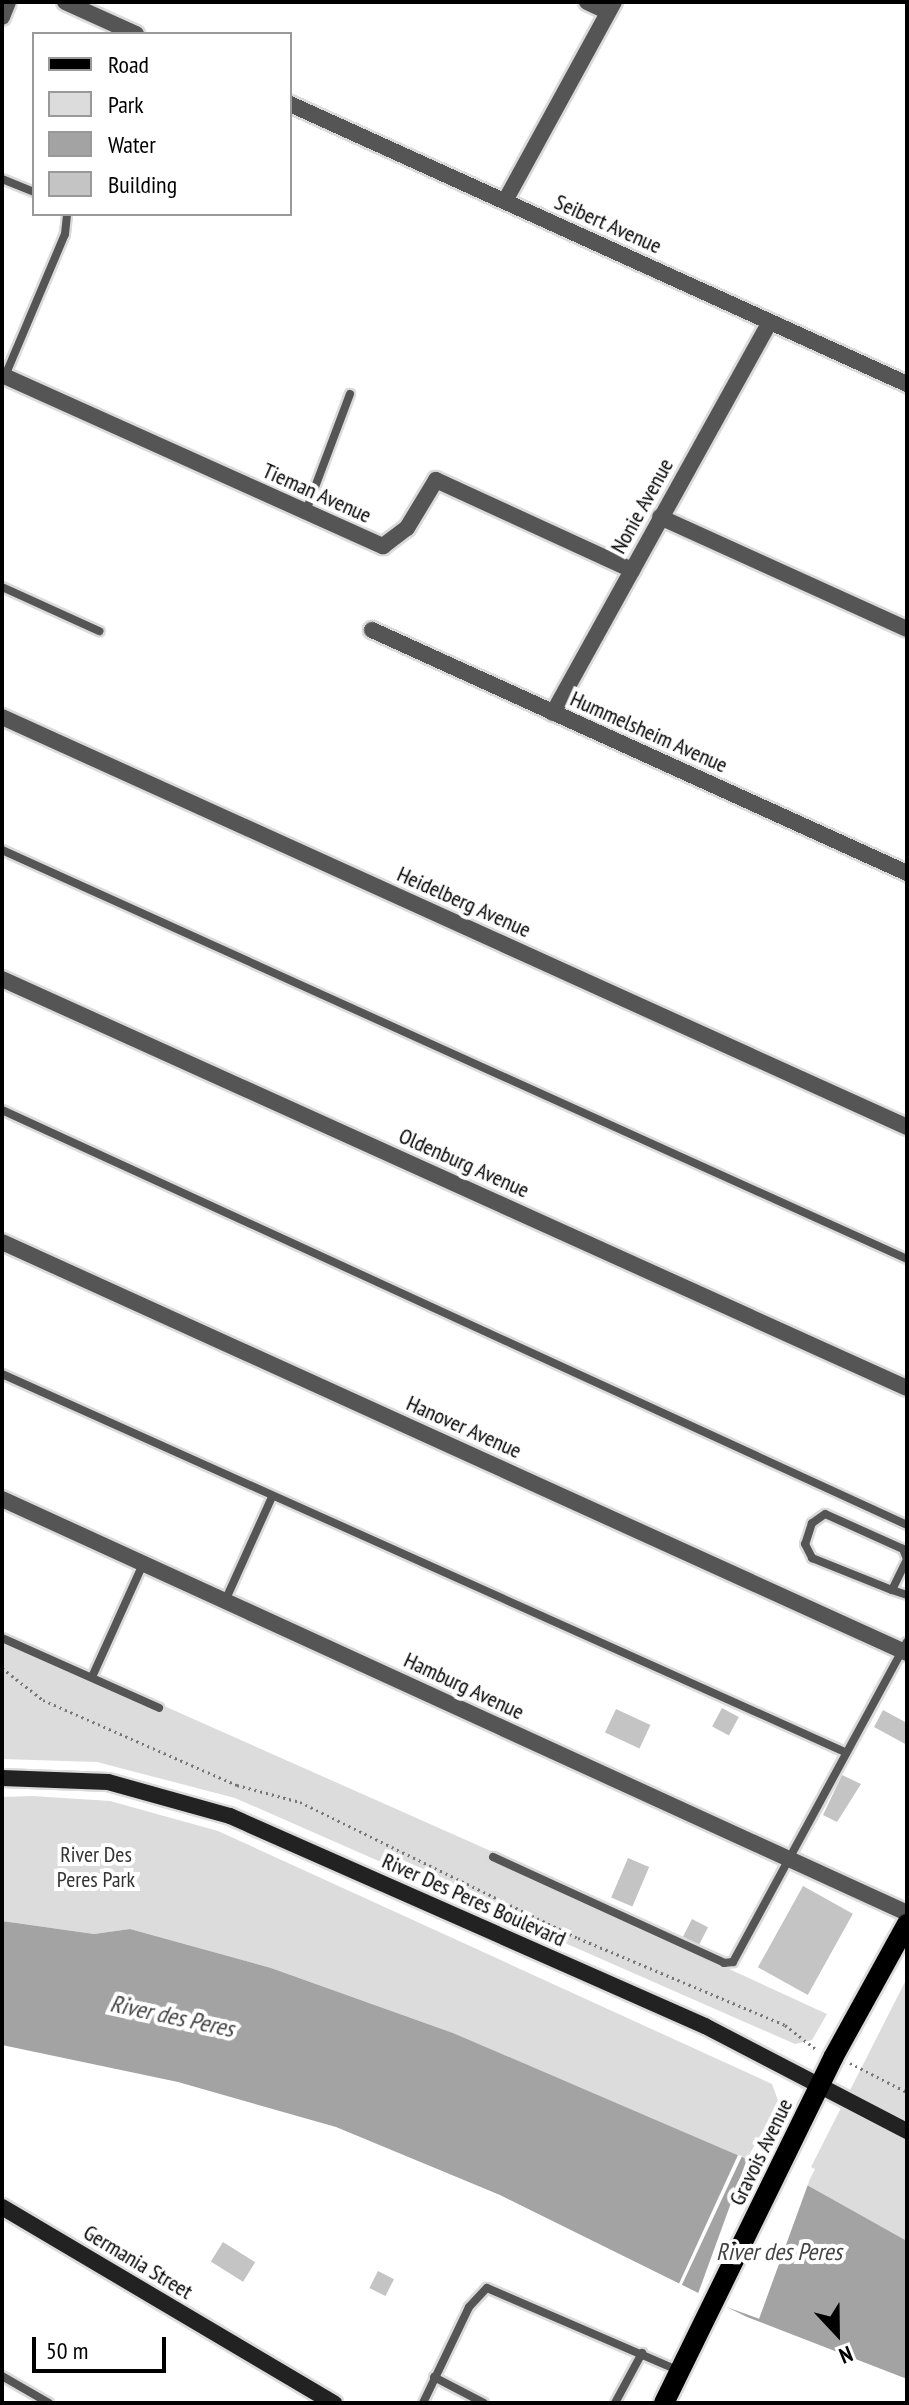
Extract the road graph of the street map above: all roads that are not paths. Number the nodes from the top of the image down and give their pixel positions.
1 (8, 2) edge
2 (65, 2) edge
3 (587, 2) edge
4 (611, 7) edge
5 (2, 17) edge
6 (132, 32) edge
7 (292, 105) edge
8 (2, 179) edge
9 (32, 191) edge
10 (505, 201) junction
11 (67, 216) edge
12 (770, 322) junction
13 (3, 376) edge
14 (907, 384) edge
15 (350, 394) dead end
16 (306, 512) junction
17 (660, 517) junction
18 (632, 570) junction
19 (2, 587) edge
20 (907, 629) edge
21 (372, 630) dead end
22 (99, 631) dead end
23 (553, 713) junction
24 (2, 717) edge
25 (2, 850) edge
26 (907, 873) edge
27 (2, 979) edge
28 (2, 1110) edge
29 (907, 1127) edge
30 (2, 1242) edge
31 (907, 1259) edge
32 (2, 1374) edge
33 (907, 1388) edge
34 (272, 1497) junction
35 (2, 1499) edge
36 (907, 1525) edge
37 (143, 1564) junction
38 (892, 1590) junction
39 (907, 1595) edge
40 (225, 1601) junction
41 (2, 1638) edge
42 (906, 1648) edge
43 (92, 1677) junction
44 (159, 1708) dead end
45 (845, 1752) junction
46 (2, 1778) edge
47 (493, 1857) dead end
48 (788, 1858) junction
49 (907, 1913) edge
50 (907, 1924) edge
51 (821, 2083) junction
52 (907, 2131) edge
53 (2, 2207) edge
54 (642, 2353) junction
55 (681, 2372) junction
56 (2, 2376) edge
57 (434, 2377) junction
58 (49, 2403) edge
59 (334, 2403) edge
60 (423, 2403) edge
61 (484, 2403) edge
62 (615, 2403) edge
63 (664, 2403) edge

1 - 5 street
2 - 6 street
3 - 4 street
4 - 10 street
7 - 10 street, Seibert Avenue
8 - 9 lane
10 - 12 street, Seibert Avenue
11 - 13 lane
12 - 14 street, Seibert Avenue
12 - 17 street, Nonie Avenue
13 - 16 street, Tieman Avenue
15 - 16 lane
16 - 18 street, Tieman Avenue
17 - 18 street, Nonie Avenue
17 - 20 street
18 - 23 street, Nonie Avenue
19 - 22 lane
21 - 23 street, Hummelsheim Avenue
23 - 26 street, Hummelsheim Avenue
24 - 29 street, Heidelberg Avenue
25 - 31 lane
27 - 33 street, Oldenburg Avenue
28 - 36 lane
30 - 42 street, Hanover Avenue
32 - 34 lane
34 - 40 lane
34 - 45 lane
35 - 37 street, Hamburg Avenue
37 - 40 street, Hamburg Avenue
37 - 43 lane
38 - 38 lane
38 - 39 lane
40 - 48 street, Hamburg Avenue
41 - 43 lane
42 - 45 lane
43 - 44 lane
45 - 48 lane
46 - 51 main road, River Des Peres Boulevard
47 - 48 lane
48 - 49 street, Hamburg Avenue
50 - 51 main road, Gravois Avenue
51 - 52 main road, River Des Peres Boulevard
51 - 55 main road, Gravois Avenue
53 - 59 main road, Germania Street
54 - 55 lane
54 - 57 lane
54 - 62 lane
55 - 63 main road, Gravois Avenue
56 - 58 lane
57 - 60 lane
57 - 61 lane

